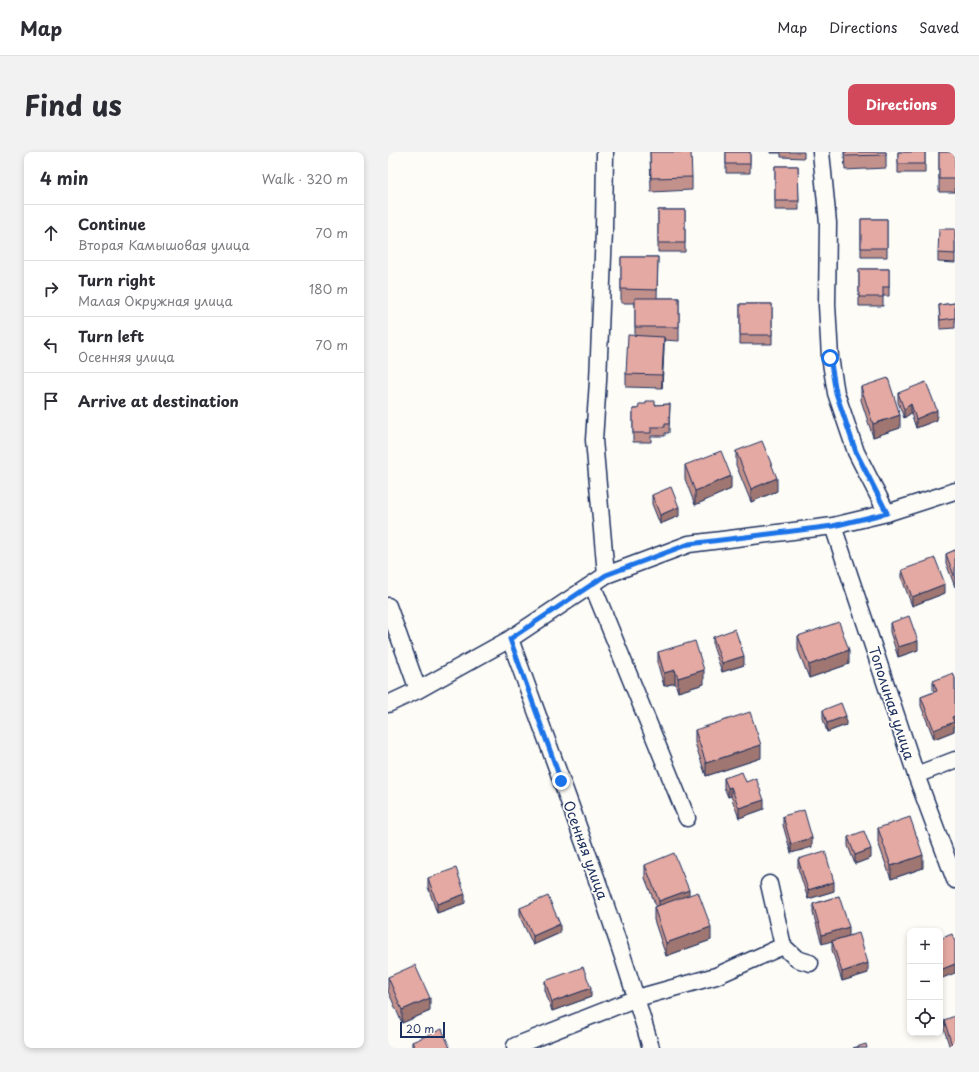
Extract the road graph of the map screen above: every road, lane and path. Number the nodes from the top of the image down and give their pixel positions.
1 (605, 152) edge
2 (821, 152) edge
3 (955, 490) edge
4 (887, 513) junction
5 (833, 526) junction
6 (606, 575) junction
7 (592, 584) junction
8 (388, 606) edge
9 (510, 639) junction
10 (418, 690) junction
11 (388, 704) edge
12 (955, 760) edge
13 (916, 775) junction
14 (687, 818) dead end
15 (955, 880) edge
16 (768, 884) dead end
17 (782, 946) junction
18 (810, 963) dead end
19 (637, 998) junction
20 (515, 1046) dead end
21 (652, 1048) edge

1 - 6 street
2 - 4 street
3 - 4 street
4 - 5 street
5 - 6 street
5 - 13 street, Тополиная улица
6 - 7 street
7 - 9 street
7 - 14 street
8 - 10 street
9 - 10 street
9 - 19 street, Осенняя улица
10 - 11 street
12 - 13 street
13 - 15 street, Тополиная улица
16 - 17 street
17 - 18 street
17 - 19 street
19 - 20 street
19 - 21 street, Осенняя улица

